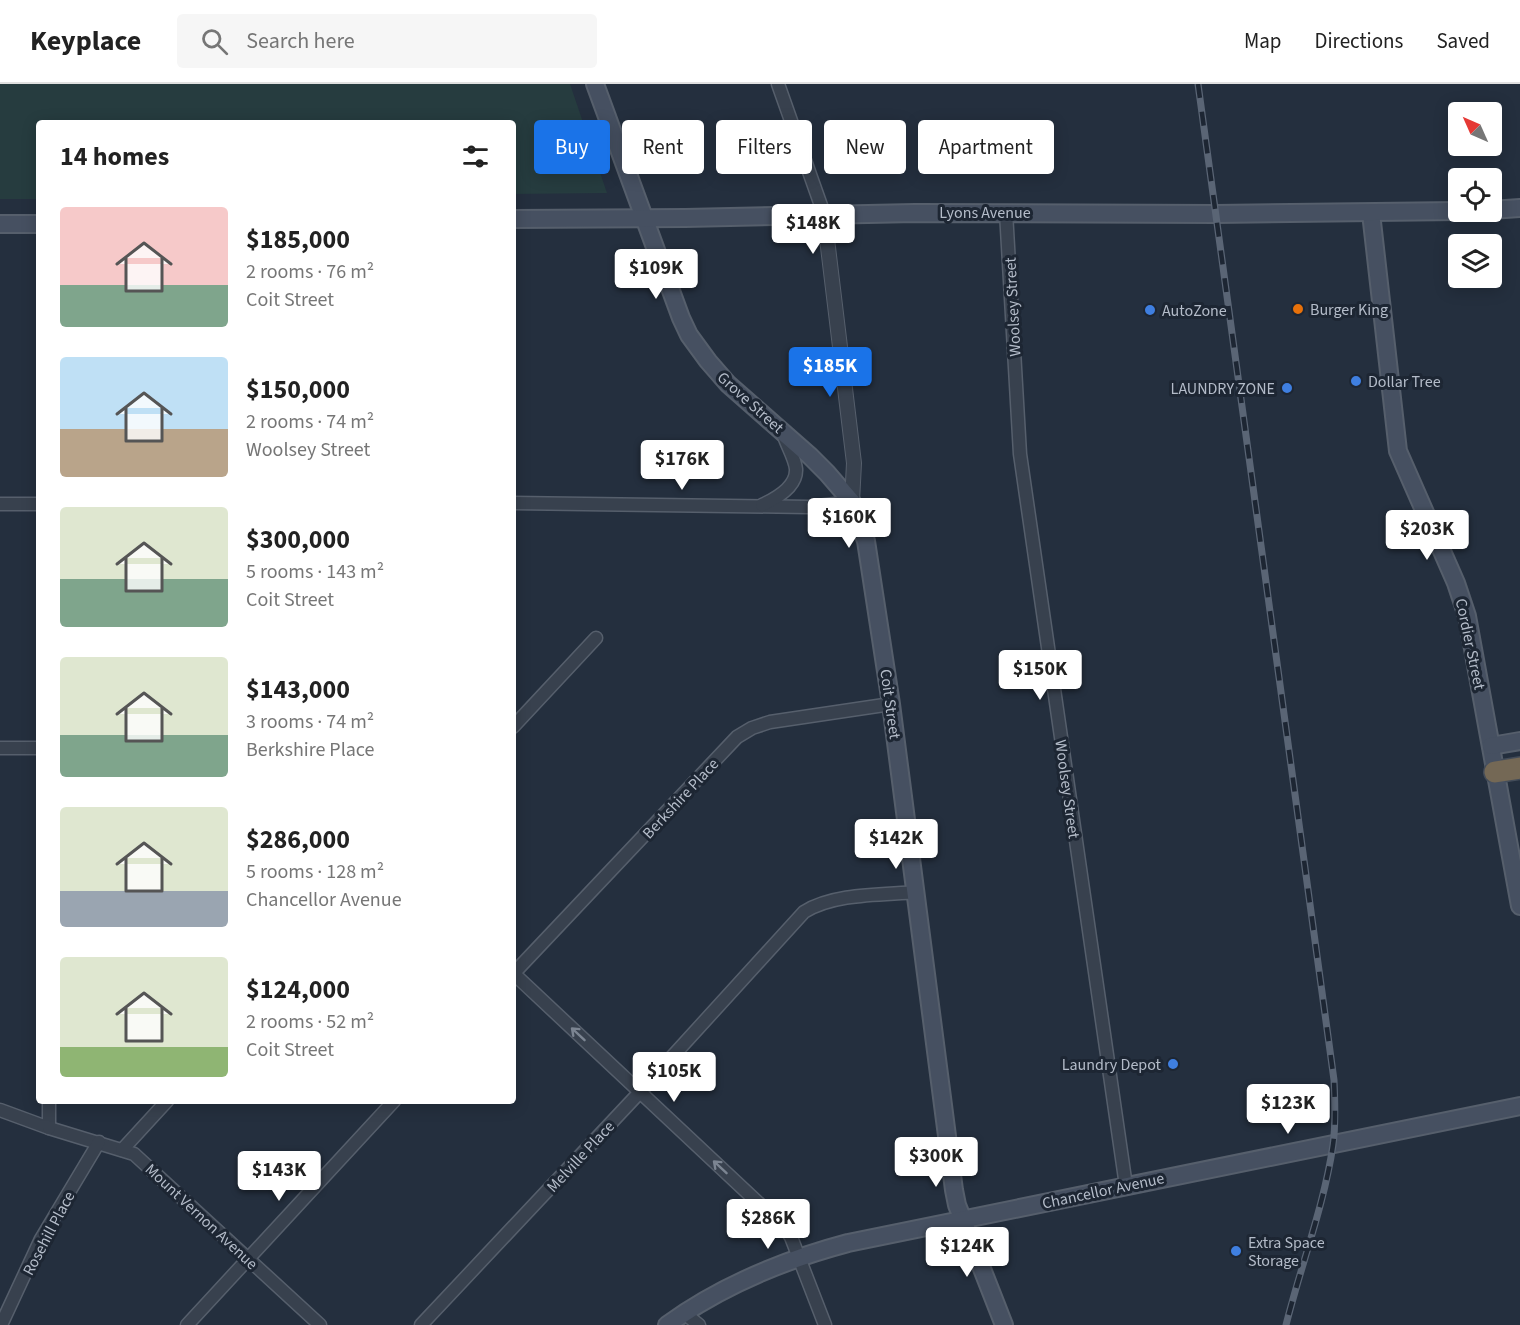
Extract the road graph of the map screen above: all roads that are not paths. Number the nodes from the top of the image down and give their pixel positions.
1 (595, 84) edge
2 (778, 84) edge
3 (1520, 208) edge
4 (1502, 209) edge
5 (1448, 211) edge
6 (1006, 212) junction
7 (1371, 213) junction
8 (824, 214) junction
9 (516, 219) edge
10 (644, 219) junction
11 (0, 224) edge
12 (36, 224) edge
13 (781, 429) junction
14 (852, 502) junction
15 (516, 503) edge
16 (0, 504) edge
17 (36, 504) edge
18 (757, 507) junction
19 (596, 638) dead end
20 (891, 705) junction
21 (516, 724) edge
22 (1520, 741) edge
23 (1491, 746) junction
24 (0, 748) edge
25 (36, 748) edge
26 (1520, 768) edge
27 (1496, 772) junction
28 (916, 892) junction
29 (1520, 906) edge
30 (516, 970) edge
31 (516, 976) edge
32 (640, 1092) junction
33 (50, 1104) edge
34 (164, 1104) edge
35 (391, 1104) edge
36 (1520, 1106) edge
37 (0, 1110) edge
38 (49, 1128) junction
39 (99, 1142) junction
40 (122, 1149) junction
41 (1126, 1186) junction
42 (963, 1219) junction
43 (799, 1257) junction
44 (247, 1258) junction
45 (684, 1312) junction
46 (1, 1325) edge
47 (187, 1325) edge
48 (320, 1325) edge
49 (421, 1325) edge
50 (667, 1325) edge
51 (699, 1325) edge
52 (825, 1325) edge
53 (1004, 1325) edge

1 - 10 main road, Grove Street
2 - 8 street, Coit Street
3 - 4 main road
5 - 7 main road, Lyons Avenue
6 - 7 main road, Lyons Avenue
6 - 8 main road, Lyons Avenue
6 - 41 street, Woolsey Street
7 - 23 main road, Cordier Street
8 - 10 main road, Lyons Avenue
8 - 14 street, Coit Street
9 - 10 main road, Lyons Avenue
10 - 13 main road, Grove Street
11 - 12 main road
13 - 14 main road, Grove Street
13 - 18 street
14 - 18 street
14 - 20 main road, Coit Street
15 - 18 street
16 - 17 street
19 - 21 street
20 - 28 main road, Coit Street
20 - 30 street, Berkshire Place
22 - 23 main road
23 - 27 main road, Cordier Street
24 - 25 street
26 - 27 highway
27 - 29 main road, Cordier Street
28 - 32 street, Melville Place
28 - 42 main road, Coit Street
32 -> 31 street
43 -> 32 street
32 - 49 street, Melville Place
33 - 38 street
34 - 40 street
35 - 44 street
36 - 41 main road, Chancellor Avenue
37 - 38 street, Mount Vernon Avenue
38 - 39 street, Mount Vernon Avenue
39 - 40 street, Mount Vernon Avenue
39 - 46 street, Rosehill Place
40 - 44 street, Mount Vernon Avenue
41 - 42 main road, Chancellor Avenue
42 - 43 main road, Chancellor Avenue
42 - 53 main road, Coit Street
43 - 45 main road, Chancellor Avenue
43 - 52 street
44 - 47 street
44 - 48 street, Mount Vernon Avenue
45 - 50 main road, Chancellor Avenue
45 - 51 street

